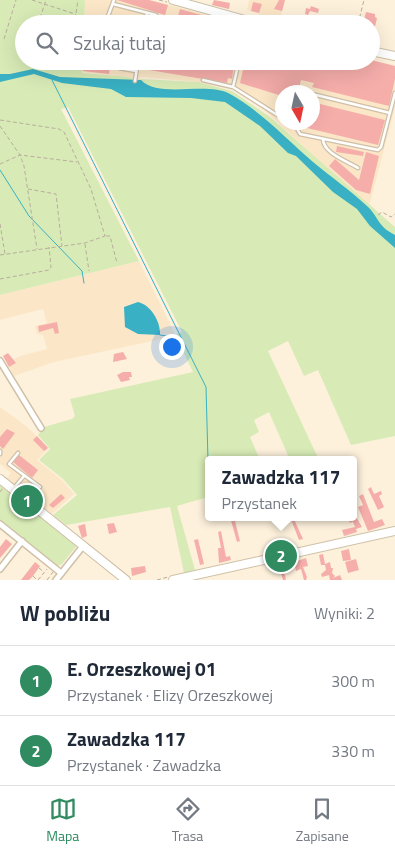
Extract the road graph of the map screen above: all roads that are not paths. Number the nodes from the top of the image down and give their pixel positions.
1 (173, 0) edge
2 (113, 2) edge
3 (147, 13) joint
4 (108, 15) edge
5 (156, 15) dead end
6 (223, 15) edge
7 (380, 53) edge
8 (395, 56) edge
9 (130, 70) edge
10 (237, 70) edge
11 (136, 71) joint
12 (204, 80) dead end
13 (135, 81) dead end
14 (234, 87) junction
15 (395, 93) edge
16 (320, 96) edge
17 (275, 113) edge
18 (390, 113) junction
19 (298, 130) edge
20 (323, 139) junction
21 (358, 168) dead end
22 (0, 360) edge
23 (40, 428) dead end
24 (18, 453) dead end
25 (24, 476) junction
26 (0, 479) edge
27 (40, 487) dead end
28 (13, 490) junction
29 (0, 524) edge
30 (395, 531) edge
31 (22, 541) junction
32 (83, 546) junction
33 (0, 569) edge
34 (112, 569) junction
35 (61, 573) junction
36 (56, 580) edge
37 (119, 580) edge
38 (126, 580) edge
39 (173, 580) edge

1 - 6 street
2 - 3 lane
2 - 4 lane
3 - 5 lane
7 - 8 street
9 - 11 lane
10 - 14 lane
11 - 13 lane
12 - 14 lane
14 - 17 lane
15 - 18 lane
16 - 18 lane
18 - 20 lane
19 - 20 lane
20 - 21 lane
22 - 23 street
24 - 25 lane
25 - 27 lane
25 - 28 lane
26 - 28 street
28 - 32 street
29 - 31 street
30 - 39 street
31 - 33 street
31 - 35 street
32 - 34 street
32 - 35 street
34 - 37 street
34 - 38 street
35 - 36 street

